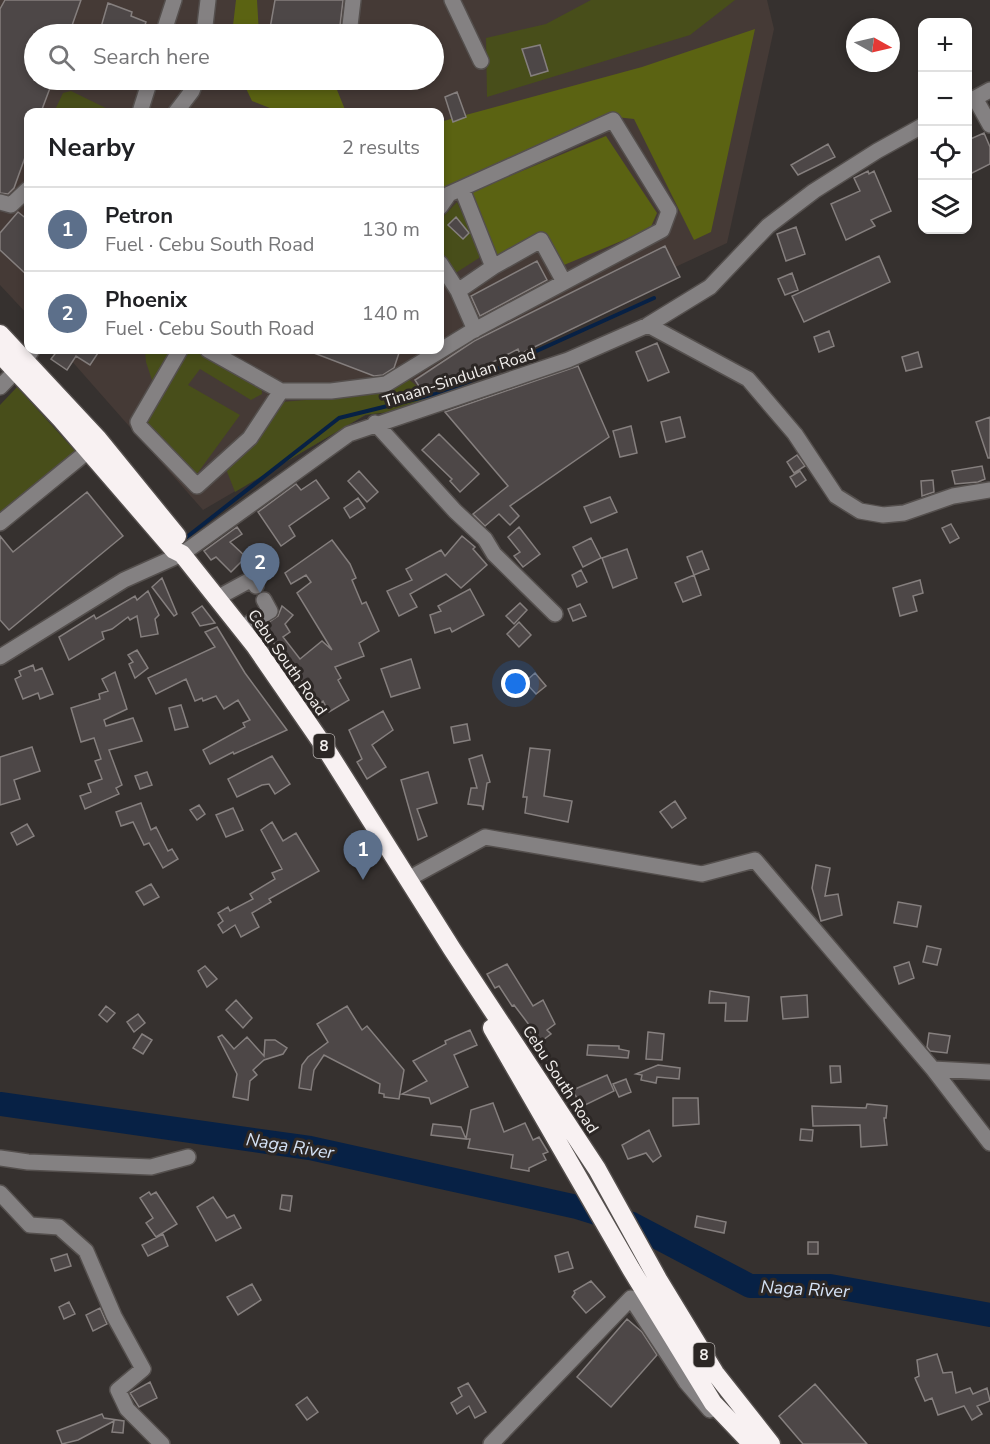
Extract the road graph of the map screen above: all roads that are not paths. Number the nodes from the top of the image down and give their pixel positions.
1 (174, 0) edge
2 (208, 0) edge
3 (353, 0) edge
4 (452, 0) edge
5 (166, 24) edge
6 (205, 24) edge
7 (350, 24) edge
8 (481, 61) dead end
9 (147, 90) edge
10 (192, 90) edge
11 (990, 90) edge
12 (972, 99) edge
13 (972, 101) edge
14 (141, 108) edge
15 (179, 108) edge
16 (990, 125) edge
17 (918, 128) edge
18 (462, 189) junction
19 (24, 193) edge
20 (444, 201) edge
21 (0, 202) edge
22 (493, 267) junction
23 (444, 269) edge
24 (564, 282) junction
25 (458, 291) junction
26 (648, 325) junction
27 (475, 330) junction
28 (0, 334) edge
29 (444, 349) edge
30 (0, 354) edge
31 (178, 354) edge
32 (214, 354) edge
33 (435, 354) edge
34 (24, 360) edge
35 (0, 387) edge
36 (281, 391) junction
37 (375, 423) junction
38 (88, 451) junction
39 (990, 490) edge
40 (0, 523) edge
41 (175, 544) junction
42 (256, 586) dead end
43 (217, 598) junction
44 (264, 600) dead end
45 (555, 614) dead end
46 (242, 628) junction
47 (0, 657) edge
48 (408, 879) junction
49 (452, 949) junction
50 (933, 1069) junction
51 (990, 1072) edge
52 (990, 1143) edge
53 (188, 1157) dead end
54 (0, 1158) edge
55 (0, 1193) edge
56 (162, 1444) edge
57 (491, 1444) edge
58 (740, 1444) edge
59 (752, 1444) edge
60 (771, 1444) edge

1 - 5 street
2 - 6 street
3 - 7 street
4 - 8 street
9 - 14 street
10 - 15 street
11 - 12 street
13 - 16 street
17 - 26 street, Tinaan-Sindulan Road
18 - 20 street
18 - 22 street
18 - 24 street
19 - 21 street
22 - 24 street
22 - 25 street
23 - 25 street
24 - 27 street
25 - 27 street
26 - 37 street, Tinaan-Sindulan Road
26 - 39 street
27 - 29 street
28 - 34 highway, Cebu South Road / 8
30 - 34 highway, Cebu South Road / 8
31 - 36 street
32 - 36 street
33 - 36 street
34 - 35 street
34 - 38 highway, Cebu South Road / 8
34 - 41 highway, Cebu South Road / 8
37 - 41 street, Tinaan-Sindulan Road
37 - 45 street
38 - 40 street
38 - 41 highway, Cebu South Road / 8
41 - 43 highway, Cebu South Road / 8
41 - 47 street, Tinaan-Sindulan Road
42 - 43 street
43 - 46 highway, Cebu South Road / 8
44 - 46 street
46 - 48 highway, Cebu South Road / 8
48 - 49 highway, Cebu South Road / 8
48 - 50 street
49 - 59 highway, Cebu South Road / 8
49 - 60 highway, Cebu South Road / 8
50 - 51 street
50 - 52 street
53 - 54 street
55 - 56 street
57 - 58 street

